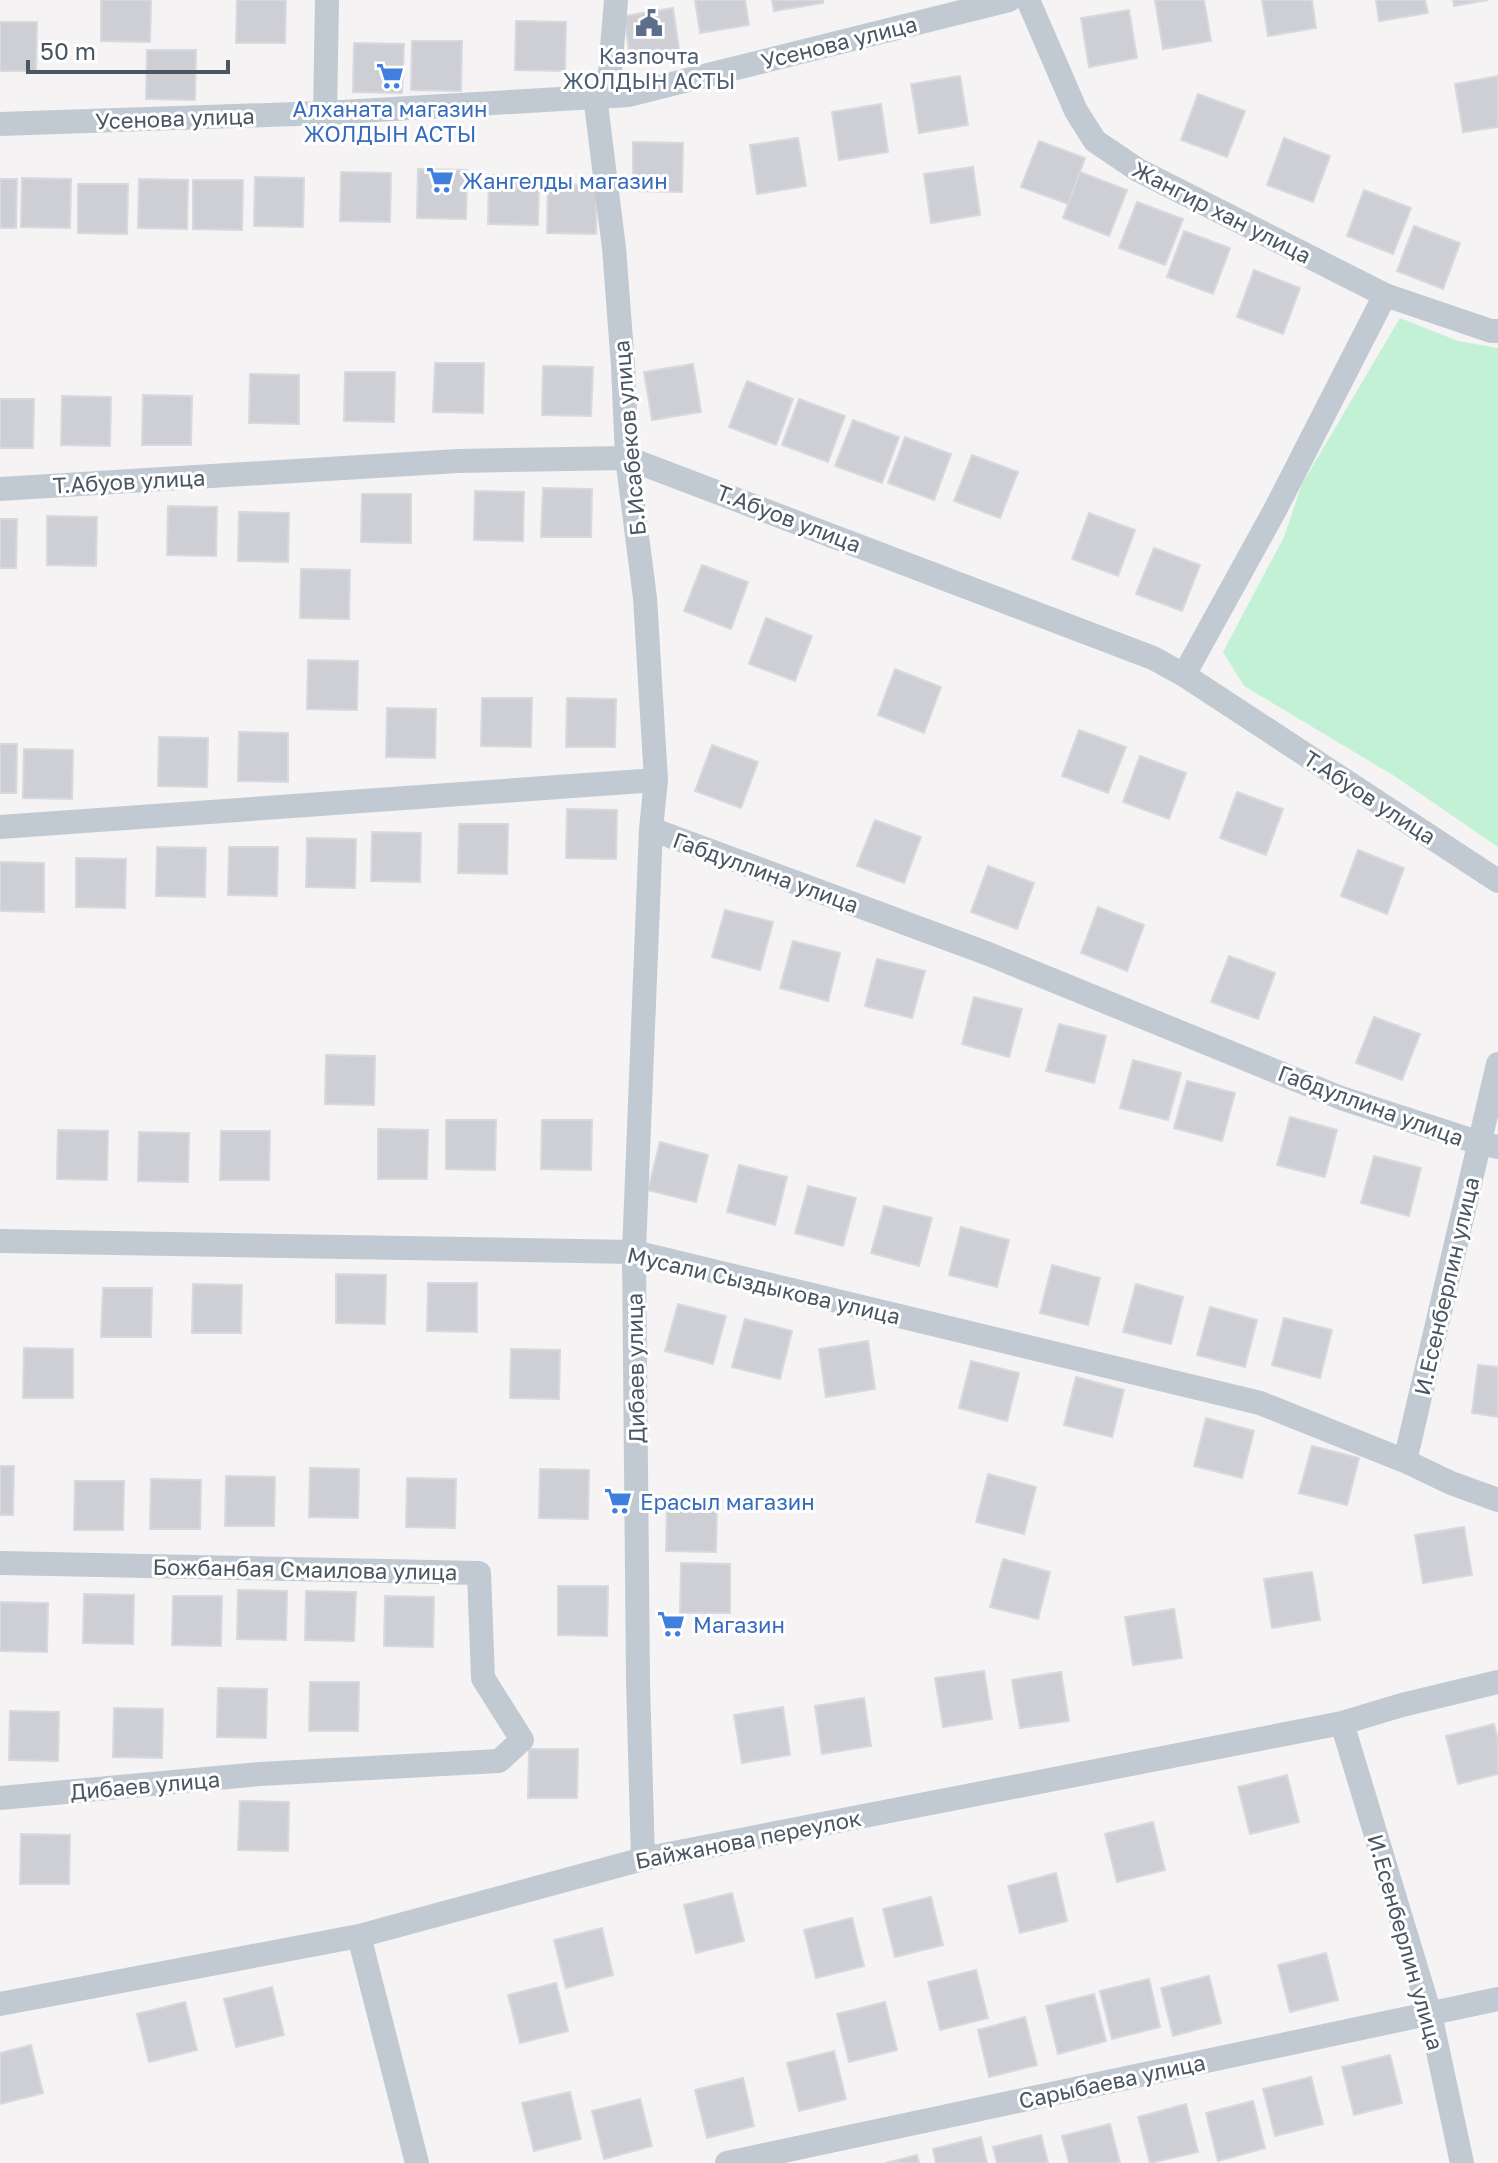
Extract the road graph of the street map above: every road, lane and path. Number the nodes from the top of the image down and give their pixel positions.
1 (327, 0) edge
2 (616, 0) edge
3 (1009, 0) edge
4 (1028, 0) edge
5 (602, 96) junction
6 (325, 113) junction
7 (0, 124) edge
8 (1385, 295) junction
9 (1498, 331) edge
10 (627, 458) junction
11 (0, 489) edge
12 (1184, 675) junction
13 (656, 780) junction
14 (0, 827) edge
15 (651, 829) junction
16 (1498, 881) edge
17 (1498, 1064) edge
18 (1489, 1145) edge
19 (0, 1241) edge
20 (634, 1252) junction
21 (1405, 1461) junction
22 (1498, 1500) edge
23 (0, 1563) edge
24 (1498, 1682) edge
25 (1342, 1723) junction
26 (522, 1740) joint
27 (0, 1798) edge
28 (643, 1859) junction
29 (359, 1936) junction
30 (1498, 1999) edge
31 (0, 2004) edge
32 (1430, 2014) junction
33 (417, 2163) edge
34 (727, 2163) edge
35 (1462, 2163) edge

1 - 6 street
2 - 5 street, Б.Исабеков улица
3 - 5 street, Усенова улица
4 - 8 street, Жангир хан улица
5 - 6 street, Усенова улица
5 - 10 street, Б.Исабеков улица
6 - 7 street, Усенова улица
8 - 9 street, Жангир хан улица
8 - 12 street
10 - 11 street, Т.Абуов улица
10 - 12 street, Т.Абуов улица
10 - 13 street, Б.Исабеков улица
12 - 16 street, Т.Абуов улица
13 - 14 street
13 - 15 street, Габдуллина улица
15 - 18 street, Габдуллина улица
15 - 20 street, Дибаев улица
17 - 18 street, И.Есенберлин улица
18 - 21 street, И.Есенберлин улица
19 - 20 street, Мусали Сыздыкова улица
20 - 21 street, Мусали Сыздыкова улица
20 - 28 street, Дибаев улица
21 - 22 street, Мусали Сыздыкова улица
23 - 26 street, Божбанбая Смаилова улица
24 - 25 street, Байжанова переулок
25 - 28 street, Байжанова переулок
25 - 32 street, И.Есенберлин улица
26 - 27 street, Дибаев улица
28 - 29 street, Байжанова переулок
29 - 31 street, Байжанова переулок
29 - 33 street
30 - 32 street, Сарыбаева улица
32 - 34 street, Сарыбаева улица
32 - 35 street, И.Есенберлин улица

